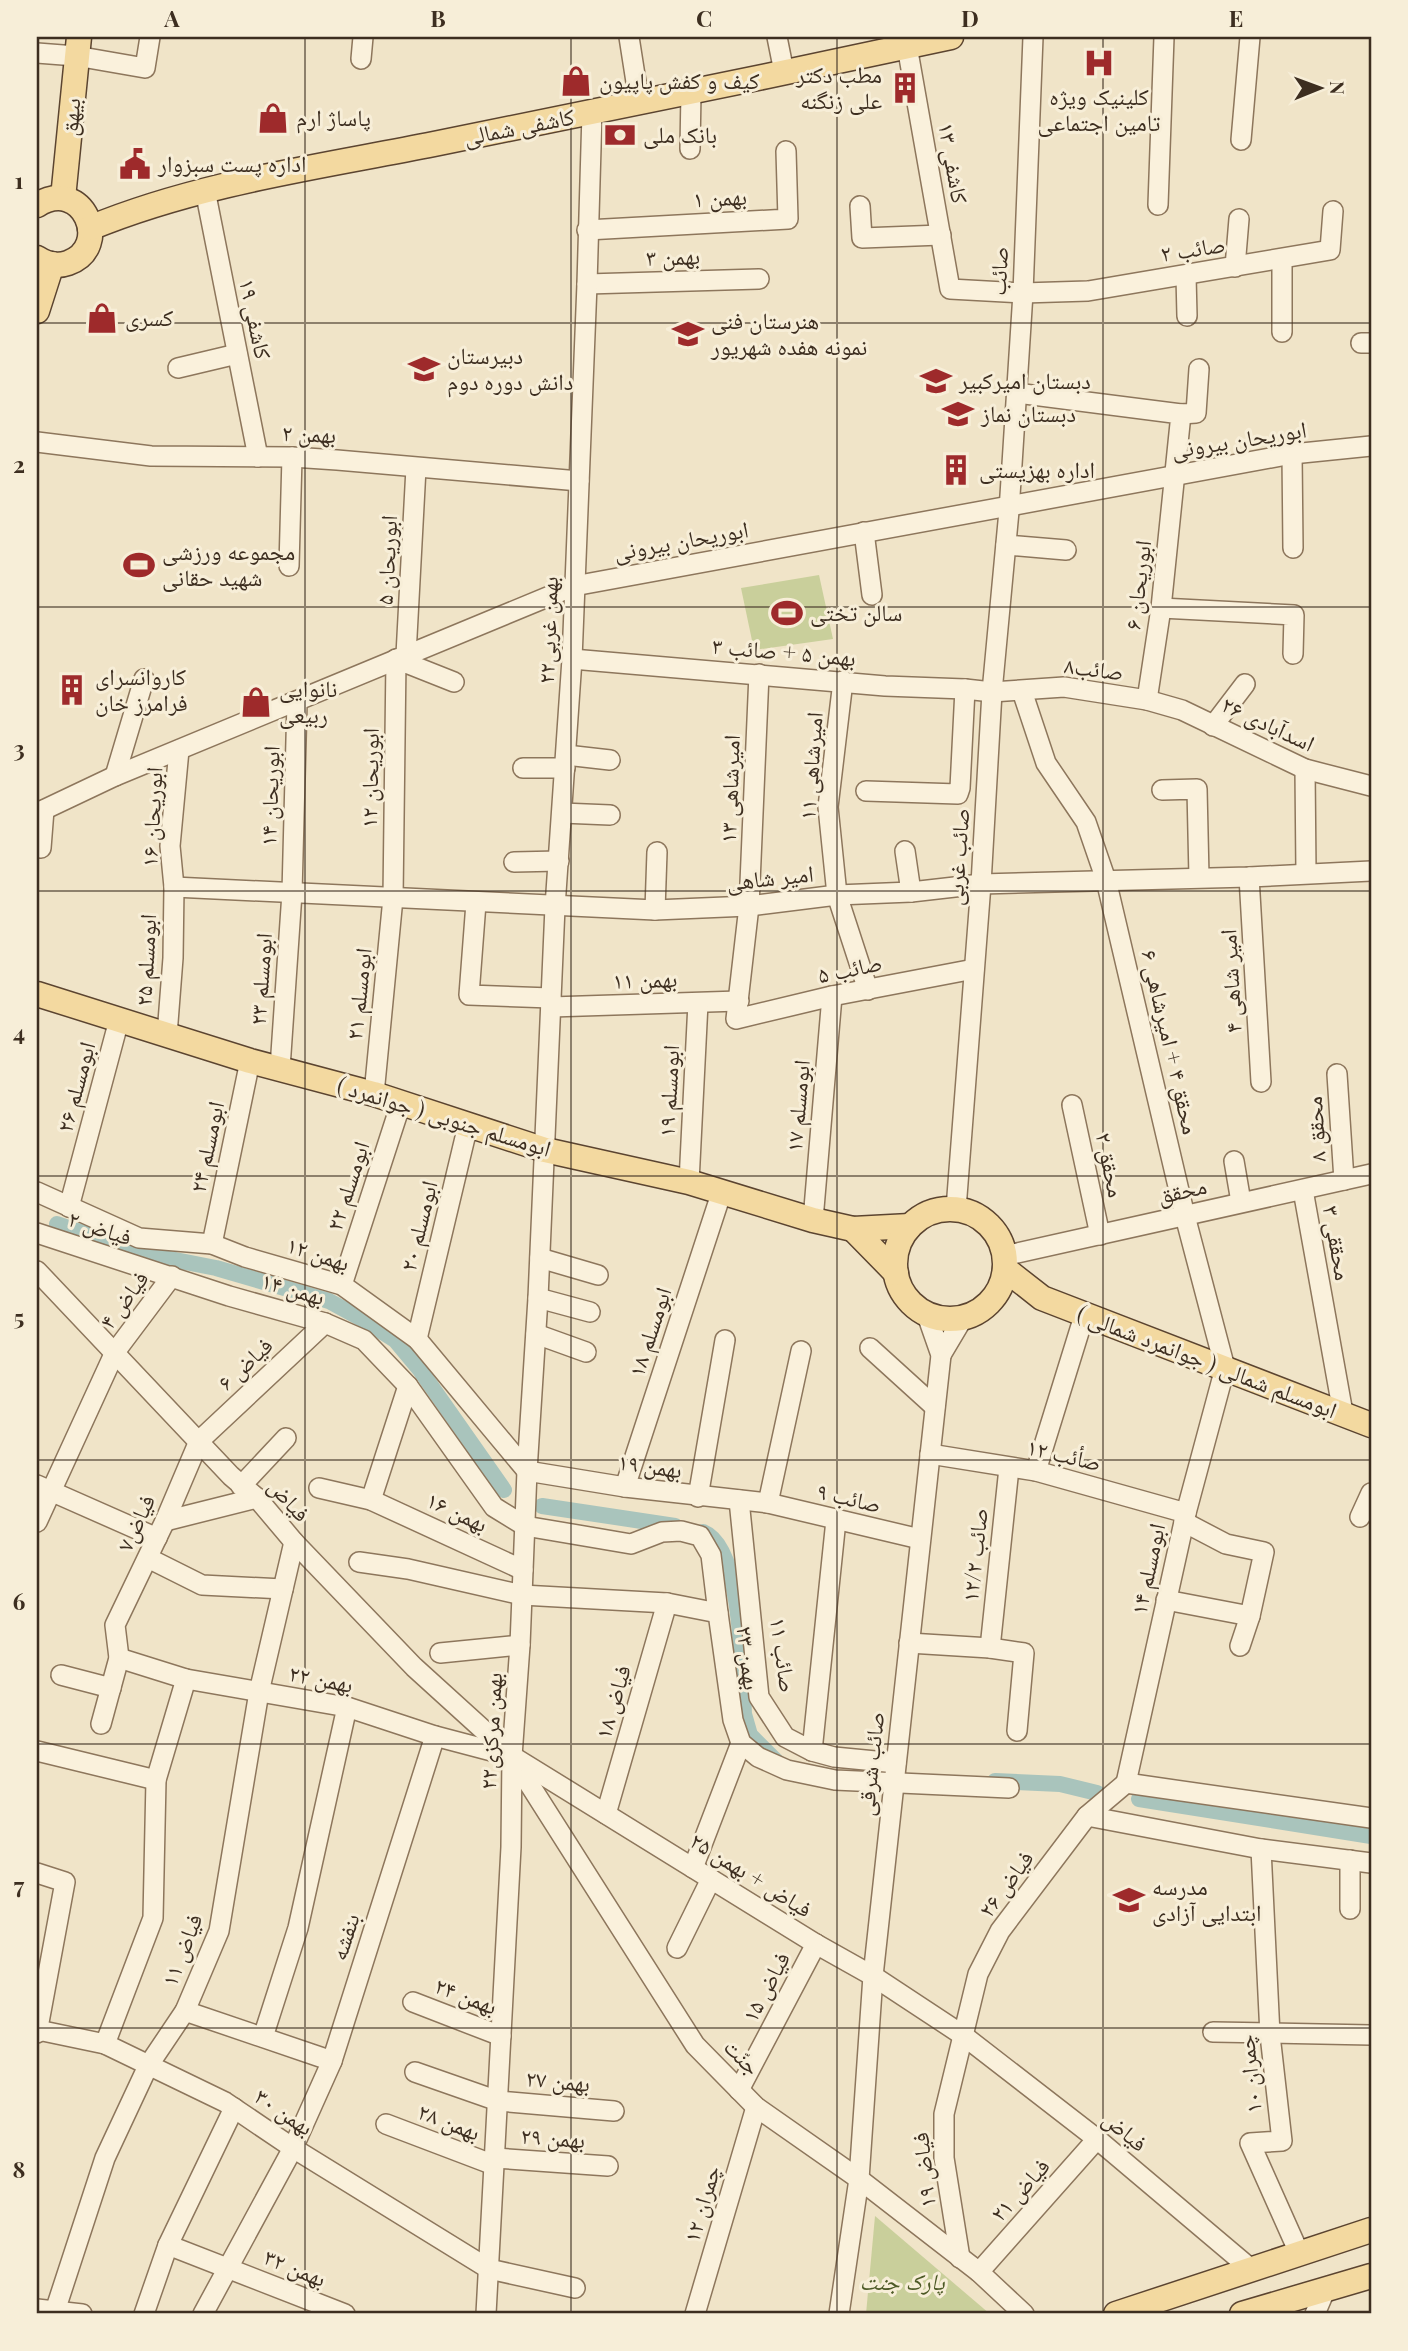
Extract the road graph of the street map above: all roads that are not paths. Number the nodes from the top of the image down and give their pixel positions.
1 (150, 37) edge
2 (363, 37) edge
3 (629, 37) edge
4 (777, 37) edge
5 (1033, 37) edge
6 (1164, 37) edge
7 (1250, 37) edge
8 (942, 38) edge
9 (77, 46) edge
10 (907, 46) junction
11 (37, 53) edge
12 (361, 59) dead end
13 (784, 72) junction
14 (691, 92) junction
15 (639, 101) junction
16 (592, 113) junction
17 (1241, 140) dead end
18 (690, 149) dead end
19 (786, 152) dead end
20 (205, 191) junction
21 (63, 198) junction
22 (37, 205) edge
23 (1158, 205) dead end
24 (860, 206) dead end
25 (1333, 211) dead end
26 (1239, 219) dead end
27 (90, 228) junction
28 (587, 230) junction
29 (941, 235) junction
30 (1282, 259) junction
31 (44, 261) edge
32 (1235, 267) junction
33 (1186, 276) junction
34 (760, 279) dead end
35 (587, 284) junction
36 (950, 289) joint
37 (1023, 293) junction
38 (37, 311) edge
39 (1187, 316) dead end
40 (1282, 332) dead end
41 (237, 354) junction
42 (178, 368) dead end
43 (1199, 369) dead end
44 (1016, 393) junction
45 (1181, 414) junction
46 (37, 442) edge
47 (1371, 446) edge
48 (1292, 454) junction
49 (258, 457) junction
50 (292, 457) junction
51 (416, 468) junction
52 (1175, 475) junction
53 (579, 481) junction
54 (1009, 508) junction
55 (864, 532) junction
56 (1006, 545) junction
57 (1293, 548) dead end
58 (1066, 550) dead end
59 (289, 566) dead end
60 (574, 586) junction
61 (872, 595) dead end
62 (1161, 608) junction
63 (1293, 654) dead end
64 (401, 657) junction
65 (572, 659) junction
66 (759, 674) junction
67 (144, 679) dead end
68 (843, 681) junction
69 (454, 682) dead end
70 (1245, 684) dead end
71 (964, 689) junction
72 (1021, 691) junction
73 (992, 692) junction
74 (1147, 700) junction
75 (297, 702) junction
76 (1213, 726) junction
77 (180, 750) junction
78 (610, 760) dead end
79 (565, 762) junction
80 (523, 768) dead end
81 (1305, 769) junction
82 (115, 776) junction
83 (1371, 786) edge
84 (1162, 790) dead end
85 (866, 791) dead end
86 (41, 811) edge
87 (562, 813) junction
88 (610, 815) dead end
89 (41, 848) dead end
90 (905, 851) dead end
91 (657, 852) dead end
92 (559, 861) junction
93 (514, 862) dead end
94 (1371, 871) edge
95 (1306, 873) junction
96 (1199, 877) junction
97 (1249, 877) junction
98 (1107, 880) junction
99 (981, 884) junction
100 (174, 887) junction
101 (911, 892) junction
102 (292, 893) junction
103 (837, 895) junction
104 (393, 898) junction
105 (476, 903) junction
106 (555, 906) junction
107 (749, 906) junction
108 (654, 910) junction
109 (974, 969) junction
110 (868, 990) junction
111 (37, 994) edge
112 (832, 996) junction
113 (551, 1003) junction
114 (698, 1003) junction
115 (738, 1010) junction
116 (119, 1020) junction
117 (167, 1035) junction
118 (250, 1061) junction
119 (280, 1068) junction
120 (1337, 1074) dead end
121 (1261, 1082) dead end
122 (374, 1094) junction
123 (401, 1103) junction
124 (1072, 1105) dead end
125 (468, 1125) junction
126 (545, 1150) junction
127 (1234, 1161) dead end
128 (1371, 1174) edge
129 (1344, 1180) junction
130 (689, 1182) junction
131 (1303, 1190) junction
132 (722, 1191) junction
133 (37, 1192) edge
134 (1241, 1202) junction
135 (69, 1207) junction
136 (956, 1209) junction
137 (1185, 1216) junction
138 (813, 1220) junction
139 (910, 1226) junction
140 (853, 1229) junction
141 (37, 1233) edge
142 (1100, 1235) junction
143 (212, 1244) junction
144 (540, 1258) junction
145 (1004, 1262) junction
146 (147, 1270) joint
147 (37, 1271) edge
148 (896, 1273) junction
149 (598, 1275) dead end
150 (172, 1276) junction
151 (342, 1285) junction
152 (994, 1297) junction
153 (538, 1298) junction
154 (1042, 1298) junction
155 (590, 1312) dead end
156 (927, 1315) junction
157 (1084, 1315) junction
158 (963, 1318) junction
159 (325, 1323) junction
160 (536, 1334) junction
161 (417, 1339) junction
162 (725, 1340) dead end
163 (870, 1348) dead end
164 (801, 1351) dead end
165 (116, 1352) junction
166 (586, 1352) dead end
167 (940, 1355) junction
168 (1225, 1368) junction
169 (408, 1386) junction
170 (935, 1407) junction
171 (1343, 1413) junction
172 (1371, 1425) edge
173 (286, 1438) dead end
174 (200, 1441) junction
175 (930, 1454) junction
176 (1009, 1468) junction
177 (527, 1471) junction
178 (1036, 1471) junction
179 (241, 1486) junction
180 (625, 1487) junction
181 (45, 1488) edge
182 (319, 1488) dead end
183 (1371, 1493) edge
184 (698, 1497) junction
185 (257, 1498) junction
186 (371, 1500) junction
187 (739, 1500) junction
188 (768, 1503) junction
189 (1360, 1517) dead end
190 (1185, 1518) junction
191 (836, 1520) junction
192 (37, 1522) edge
193 (525, 1526) junction
194 (161, 1530) junction
195 (920, 1539) junction
196 (294, 1542) junction
197 (148, 1558) junction
198 (359, 1562) dead end
199 (523, 1570) junction
200 (283, 1589) junction
201 (522, 1595) junction
202 (1166, 1600) junction
203 (667, 1603) junction
204 (718, 1613) junction
205 (1250, 1616) junction
206 (909, 1643) junction
207 (520, 1645) junction
208 (1240, 1646) dead end
209 (990, 1648) junction
210 (440, 1653) dead end
211 (119, 1658) junction
212 (61, 1675) dead end
213 (186, 1679) junction
214 (111, 1688) junction
215 (260, 1692) junction
216 (347, 1707) junction
217 (101, 1724) dead end
218 (1017, 1731) dead end
219 (435, 1736) junction
220 (741, 1743) junction
221 (37, 1751) edge
222 (812, 1751) junction
223 (512, 1756) junction
224 (895, 1772) junction
225 (156, 1780) junction
226 (1126, 1783) junction
227 (1009, 1788) dead end
228 (607, 1814) junction
229 (1087, 1816) junction
230 (1371, 1818) edge
231 (1261, 1849) junction
232 (1350, 1860) junction
233 (1371, 1863) edge
234 (693, 1868) junction
235 (37, 1873) edge
236 (711, 1879) junction
237 (1350, 1909) dead end
238 (816, 1944) junction
239 (677, 1948) dead end
240 (873, 1976) junction
241 (413, 2002) dead end
242 (186, 2011) junction
243 (37, 2031) edge
244 (1213, 2032) dead end
245 (1270, 2035) junction
246 (1371, 2035) edge
247 (501, 2036) junction
248 (964, 2036) junction
249 (263, 2037) junction
250 (105, 2044) junction
251 (332, 2060) junction
252 (148, 2066) junction
253 (415, 2072) dead end
254 (739, 2090) junction
255 (498, 2101) junction
256 (755, 2106) junction
257 (234, 2108) junction
258 (614, 2111) dead end
259 (386, 2124) dead end
260 (1097, 2139) junction
261 (293, 2148) junction
262 (495, 2162) junction
263 (608, 2166) dead end
264 (859, 2179) junction
265 (1371, 2230) edge
266 (168, 2245) junction
267 (1300, 2255) junction
268 (960, 2258) junction
269 (228, 2267) junction
270 (489, 2269) junction
271 (1251, 2269) junction
272 (979, 2272) junction
273 (1371, 2276) edge
274 (575, 2288) dead end
275 (1326, 2288) junction
276 (46, 2310) edge
277 (82, 2314) edge
278 (144, 2314) edge
279 (203, 2314) edge
280 (345, 2314) edge
281 (486, 2314) edge
282 (695, 2314) edge
283 (839, 2314) edge
284 (1024, 2314) edge
285 (1116, 2314) edge
286 (1242, 2314) edge
287 (1315, 2314) edge

1 - 9 street
2 - 12 street
3 - 15 street
4 - 13 street
5 - 37 street, صائب
6 - 23 street
7 - 17 street
8 - 10 main road, کاشفی شمالی
9 - 11 street
9 - 21 main road, بیهق
10 - 13 main road, کاشفی شمالی
10 - 29 street, کاشفی ۱۳
13 - 14 main road, کاشفی شمالی
14 - 15 main road, کاشفی شمالی
14 - 18 street
15 - 16 main road, کاشفی شمالی
16 - 20 main road, کاشفی شمالی
16 - 28 street, ۲۲بهمن غربی
19 - 28 street, بهمن ۱
20 - 27 main road, کاشفی شمالی
20 - 41 street, کاشفی ۱۹
21 - 22 main road
21 - 27 main road
24 - 29 street
25 - 30 street, صائب ۲
26 - 32 street
27 - 31 main road
28 - 35 street, ۲۲بهمن غربی
29 - 36 street, کاشفی ۱۳
30 - 32 street, صائب ۲
30 - 40 street
31 - 38 main road
32 - 33 street, صائب ۲
33 - 37 street, صائب ۲
33 - 39 street
34 - 35 street, بهمن ۳
35 - 53 street, ۲۲بهمن غربی
36 - 37 street, صائب ۲
37 - 44 street, صائب
41 - 42 street
41 - 49 street, کاشفی ۱۹
43 - 45 street
44 - 45 street
44 - 54 street, صائب
45 - 52 street, ابوریحان ۶
46 - 49 street, بهمن ۲
47 - 48 street, ابوریحان بیرونی
48 - 52 street, ابوریحان بیرونی
48 - 57 street
49 - 50 street, بهمن ۲
50 - 51 street, بهمن ۲
50 - 59 street
51 - 53 street, بهمن ۲
51 - 64 street, ابوریحان ۵
52 - 54 street, ابوریحان بیرونی
52 - 62 street, ابوریحان ۶
53 - 60 street, ۲۲بهمن غربی
54 - 55 street, ابوریحان بیرونی
54 - 56 street, صائب غربی
55 - 60 street, ابوریحان بیرونی
55 - 61 street
56 - 58 street
56 - 73 street, صائب غربی
60 - 64 street, ابوریحان بیرونی
60 - 65 street, ۲۲بهمن غربی
62 - 63 street
62 - 74 street, ابوریحان ۶
64 - 69 street
64 - 75 street, ابوریحان بیرونی
64 - 104 street, ابوریحان ۱۲
65 - 66 street, بهمن ۵ + صائب ۳
65 - 79 street, ۲۲بهمن غربی
66 - 68 street, بهمن ۵ + صائب ۳
66 - 107 street, امیرشاهی ۱۳
67 - 82 street
68 - 71 street, بهمن ۵ + صائب ۳
68 - 103 street, امیرشاهی ۱۱
70 - 76 street
71 - 73 street, بهمن ۵ + صائب ۳
71 - 85 street
72 - 73 street, صائب۸
72 - 74 street, صائب۸
72 - 98 street, محقق ۴ + امیرشاهی ۶
73 - 99 street, صائب غربی
74 - 76 street, اسدآبادی ۲۶
75 - 77 street, ابوریحان بیرونی
75 - 102 street, ابوریحان ۱۴
76 - 81 street, اسدآبادی ۲۶
77 - 82 street, ابوریحان بیرونی
77 - 100 street, ابوریحان ۱۶
78 - 79 street
79 - 80 street
79 - 87 street, ۲۲بهمن غربی
81 - 83 street, اسدآبادی ۲۶
81 - 95 street
82 - 86 street, ابوریحان بیرونی
84 - 96 street
86 - 89 street
87 - 88 street
87 - 92 street, ۲۲بهمن غربی
90 - 101 street
91 - 108 street
92 - 93 street
92 - 106 street, ۲۲بهمن غربی
94 - 95 street, امیر شاهی
95 - 97 street, امیر شاهی
96 - 97 street, امیر شاهی
96 - 98 street, امیر شاهی
97 - 121 street, امیر شاهی ۴
98 - 99 street, امیر شاهی
98 - 137 street, محقق ۴ + امیرشاهی ۶
99 - 101 street, امیر شاهی
99 - 109 street, صائب غربی
100 - 102 street, امیر شاهی
100 - 117 street, ابومسلم ۲۵
101 - 103 street, امیر شاهی
102 - 104 street, امیر شاهی
102 - 119 street, ابومسلم ۲۳
103 - 107 street, امیر شاهی
103 - 110 street, امیرشاهی ۱۱
104 - 105 street, امیر شاهی
104 - 122 street, ابومسلم ۲۱
105 - 106 street, امیر شاهی
105 - 113 street, بهمن ۱۱
106 - 108 street, امیر شاهی
106 - 113 street, ۲۲بهمن غربی
107 - 108 street, امیر شاهی
107 - 115 street, امیرشاهی ۱۳
109 - 110 street, صائب ۵
109 - 136 street, صائب غربی
110 - 112 street, صائب ۵
111 - 116 main road, ابومسلم جنوبی ( جوانمرد )
112 - 115 street, صائب ۵
112 - 138 street, ابومسلم ۱۷
113 - 114 street, بهمن ۱۱
113 - 126 street, ۲۲بهمن غربی
114 - 115 street, بهمن ۱۱
114 - 130 street, ابومسلم ۱۹
116 - 117 main road, ابومسلم جنوبی ( جوانمرد )
116 - 135 street, ابومسلم ۲۶
117 - 118 main road, ابومسلم جنوبی ( جوانمرد )
118 - 119 main road, ابومسلم جنوبی ( جوانمرد )
118 - 143 street, ابومسلم ۲۴
119 - 122 main road, ابومسلم جنوبی ( جوانمرد )
120 - 129 street, محقق ۸
122 - 123 main road, ابومسلم جنوبی ( جوانمرد )
123 - 125 main road, ابومسلم جنوبی ( جوانمرد )
123 - 151 street, ابومسلم ۲۲
124 - 142 street, محقق ۲
125 - 126 main road, ابومسلم جنوبی ( جوانمرد )
125 - 161 street, ابومسلم ۲۰
126 - 130 main road, ابومسلم جنوبی ( جوانمرد )
126 - 144 street, ۲۲بهمن مرکزی
127 - 134 street
128 - 129 street, محقق
129 - 131 street, محقق
130 - 132 main road, ابومسلم جنوبی ( جوانمرد )
131 - 134 street, محقق
131 - 171 street, محققی ۳
132 - 138 main road, ابومسلم جنوبی ( جوانمرد )
132 - 180 street, ابومسلم ۱۸
133 - 135 street, بهمن ۱۲
134 - 137 street, محقق
135 - 143 street, بهمن ۱۲
136 - 139 main road
136 - 145 main road
137 - 142 street, محقق
137 - 168 street, محقق ۴ + امیرشاهی ۶
138 - 140 main road, ابومسلم جنوبی ( جوانمرد )
139 - 140 main road, ابومسلم جنوبی ( جوانمرد )
139 - 148 main road
140 - 148 main road
141 - 146 street, فیاض ۲
142 - 145 street, محقق
143 - 151 street, بهمن ۱۲
144 - 149 street
144 - 153 street, ۲۲بهمن مرکزی
145 - 152 main road
145 - 154 main road
146 - 150 street, بهمن ۱۴
147 - 165 street, فیاض
148 - 156 main road
150 - 159 street, بهمن ۱۴
150 - 165 street, فیاض ۴
151 - 161 street, بهمن ۱۲
152 - 154 main road
152 - 158 main road
153 - 155 street
153 - 160 street, ۲۲بهمن مرکزی
154 - 157 main road, ابومسلم شمالی ( جوانمرد شمالی )
156 - 158 main road
156 - 167 street
157 - 168 main road, ابومسلم شمالی ( جوانمرد شمالی )
157 - 178 street
158 - 167 street
159 - 169 street, بهمن ۱۴
159 - 174 street, فیاض ۶
160 - 166 street
160 - 177 street, ۲۲بهمن مرکزی
161 - 177 street, بهمن ۱۲
162 - 184 street
163 - 170 street
164 - 188 street
165 - 174 street, فیاض
165 - 181 street, فیاض ۴
167 - 170 street, صائب شرقی
168 - 171 main road, ابومسلم شمالی ( جوانمرد شمالی )
168 - 190 street, ابومسلم ۱۴
169 - 186 street
169 - 193 street, بهمن ۱۴
170 - 175 street, صائب شرقی
171 - 172 main road, ابومسلم شمالی ( جوانمرد شمالی )
173 - 179 street
174 - 179 street, فیاض
174 - 194 street, فیاض۷
175 - 176 street, صأئب ۱۲
175 - 195 street, صائب شرقی
176 - 178 street, صأئب ۱۲
176 - 209 street, صائب ۱۲/۲
177 - 180 street, بهمن ۱۹
177 - 193 street, ۲۲بهمن مرکزی
178 - 190 street, صأئب ۱۲
179 - 185 street, فیاض
180 - 184 street, بهمن ۱۹
181 - 192 street, فیاض ۴
181 - 194 street
182 - 186 street, بهمن ۱۶
183 - 189 street
184 - 187 street, بهمن ۱۹
185 - 194 street
185 - 196 street, فیاض
186 - 199 street, بهمن ۱۶
187 - 188 street, بهمن ۱۹
187 - 222 street, صائب ۱۱
188 - 191 street, صائب ۹
190 - 202 street, ابومسلم ۱۴
190 - 205 street, صأئب ۱۲
191 - 195 street, صائب ۹
191 - 222 street
193 - 199 street, ۲۲بهمن مرکزی
193 - 204 street
194 - 197 street, فیاض۷
195 - 206 street, صائب شرقی
196 - 200 street, فیاض ۱۱
196 - 223 street, فیاض
197 - 200 street
197 - 211 street, فیاض۷
198 - 201 street, بهمن ۲۳
199 - 201 street, ۲۲بهمن مرکزی
200 - 215 street, فیاض ۱۱
201 - 203 street, بهمن ۲۳
201 - 207 street, ۲۲بهمن مرکزی
202 - 205 street
202 - 226 street, ابومسلم ۱۴
203 - 204 street, بهمن ۲۳
203 - 228 street, فیاض ۱۸
204 - 220 street, بهمن ۲۳
205 - 208 street
206 - 209 street
206 - 224 street, صائب شرقی
207 - 210 street
207 - 223 street, ۲۲بهمن مرکزی
209 - 218 street
211 - 213 street, بهمن ۲۲
211 - 214 street
212 - 214 street
213 - 215 street, بهمن ۲۲
213 - 225 street
214 - 217 street
215 - 216 street, بهمن ۲۲
215 - 242 street, فیاض ۱۱
216 - 219 street, بهمن ۲۲
216 - 249 street
219 - 223 street, بهمن ۲۲
219 - 251 street, بنفشه
220 - 224 street
220 - 234 street
221 - 225 street
222 - 224 street, صائب ۱۱
223 - 228 street, فیاض + بهمن ۲۵
223 - 247 street, ۲۲بهمن مرکزی
223 - 254 street, جنّت
224 - 227 street
224 - 240 street, صائب شرقی
225 - 250 street
226 - 229 street, فیاض ۲۶
226 - 230 street
228 - 234 street, فیاض + بهمن ۲۵
229 - 231 street
229 - 248 street, فیاض ۲۶
231 - 232 street
231 - 245 street, چمران ۱۰
232 - 233 street
232 - 237 street
234 - 236 street, فیاض + بهمن ۲۵
235 - 243 street
236 - 238 street, فیاض + بهمن ۲۵
236 - 239 street
238 - 240 street, فیاض + بهمن ۲۵
238 - 254 street, فیاض ۱۵
240 - 248 street, فیاض + بهمن ۲۵
240 - 264 street, صائب شرقی
241 - 247 street, بهمن ۲۴
242 - 249 street
242 - 252 street, فیاض ۱۱
243 - 250 street, بهمن ۳۰
244 - 245 street
245 - 246 street
245 - 267 street, چمران ۱۰
247 - 255 street, ۲۲بهمن مرکزی
248 - 260 street, فیاض
248 - 268 street, فیاض ۱۹
249 - 251 street
250 - 252 street, بهمن ۳۰
251 - 261 street, بنفشه
252 - 257 street, بهمن ۳۰
252 - 276 street, فیاض ۱۱
253 - 255 street, بهمن ۲۷
254 - 256 street, جنّت
255 - 258 street, بهمن ۲۷
255 - 262 street, ۲۲بهمن مرکزی
256 - 264 street, جنّت
256 - 282 street, چمران ۱۲
257 - 261 street, بهمن ۳۰
257 - 266 street
259 - 262 street, بهمن ۲۸
260 - 271 street, فیاض
260 - 272 street, فیاض ۲۱
261 - 269 street, بنفشه
261 - 270 street, بهمن ۳۰
262 - 263 street, بهمن ۲۹
262 - 270 street, ۲۲بهمن مرکزی
264 - 268 street, جنّت
264 - 283 street, صائب شرقی
265 - 267 main road
266 - 269 street, بهمن ۳۲
266 - 278 street
267 - 271 main road
268 - 272 street, جنّت
269 - 279 street, بنفشه
269 - 280 street, بهمن ۳۲
270 - 274 street, بهمن ۳۰
270 - 281 street, ۲۲بهمن مرکزی
271 - 285 main road
272 - 284 street, جنّت
273 - 275 main road
275 - 286 main road
275 - 287 street
276 - 277 street

